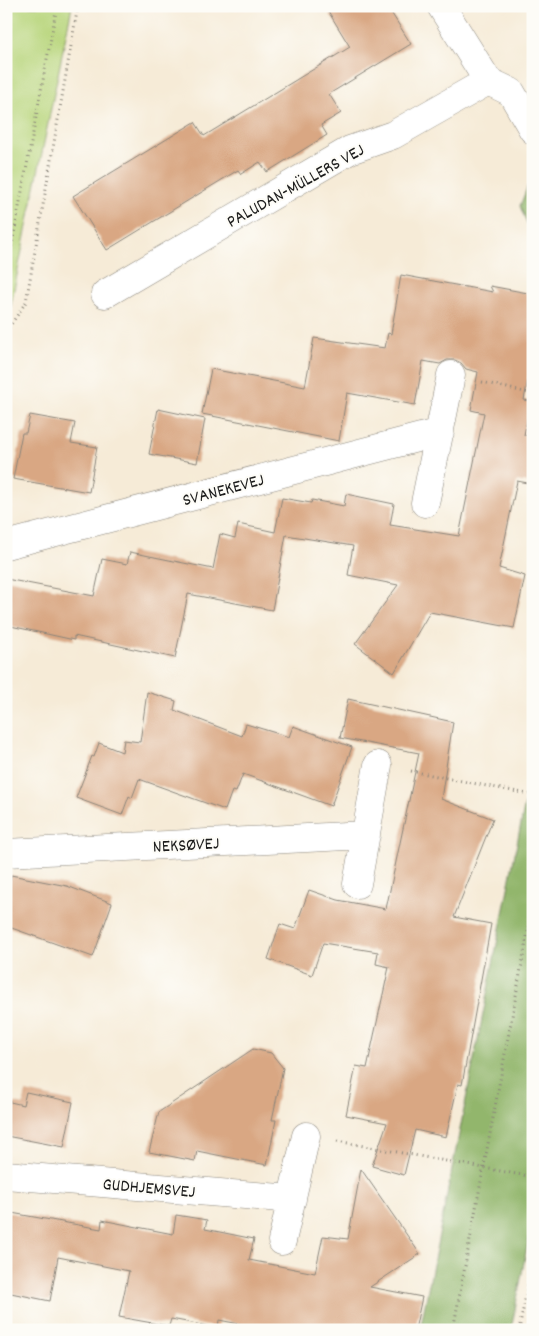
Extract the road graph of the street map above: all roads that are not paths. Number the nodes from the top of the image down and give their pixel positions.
1 (441, 6) edge
2 (488, 81) junction
3 (533, 130) edge
4 (106, 294) dead end
5 (451, 375) road end
6 (440, 432) junction
7 (425, 504) dead end
8 (6, 545) edge
9 (378, 765) road end
10 (366, 835) junction
11 (6, 853) edge
12 (358, 884) dead end
13 (306, 1136) road end
14 (6, 1175) edge
15 (292, 1199) junction
16 (282, 1241) dead end

1 - 2 street
2 - 3 street
2 - 4 street, PALUDAN-MÜLLERS VEJ
5 - 6 street
6 - 7 street
6 - 8 street, SVANEKEVEJ
9 - 10 street
10 - 11 street, NEKSØVEJ
10 - 12 street
13 - 15 street
14 - 15 street, GUDHJEMSVEJ
15 - 16 street

